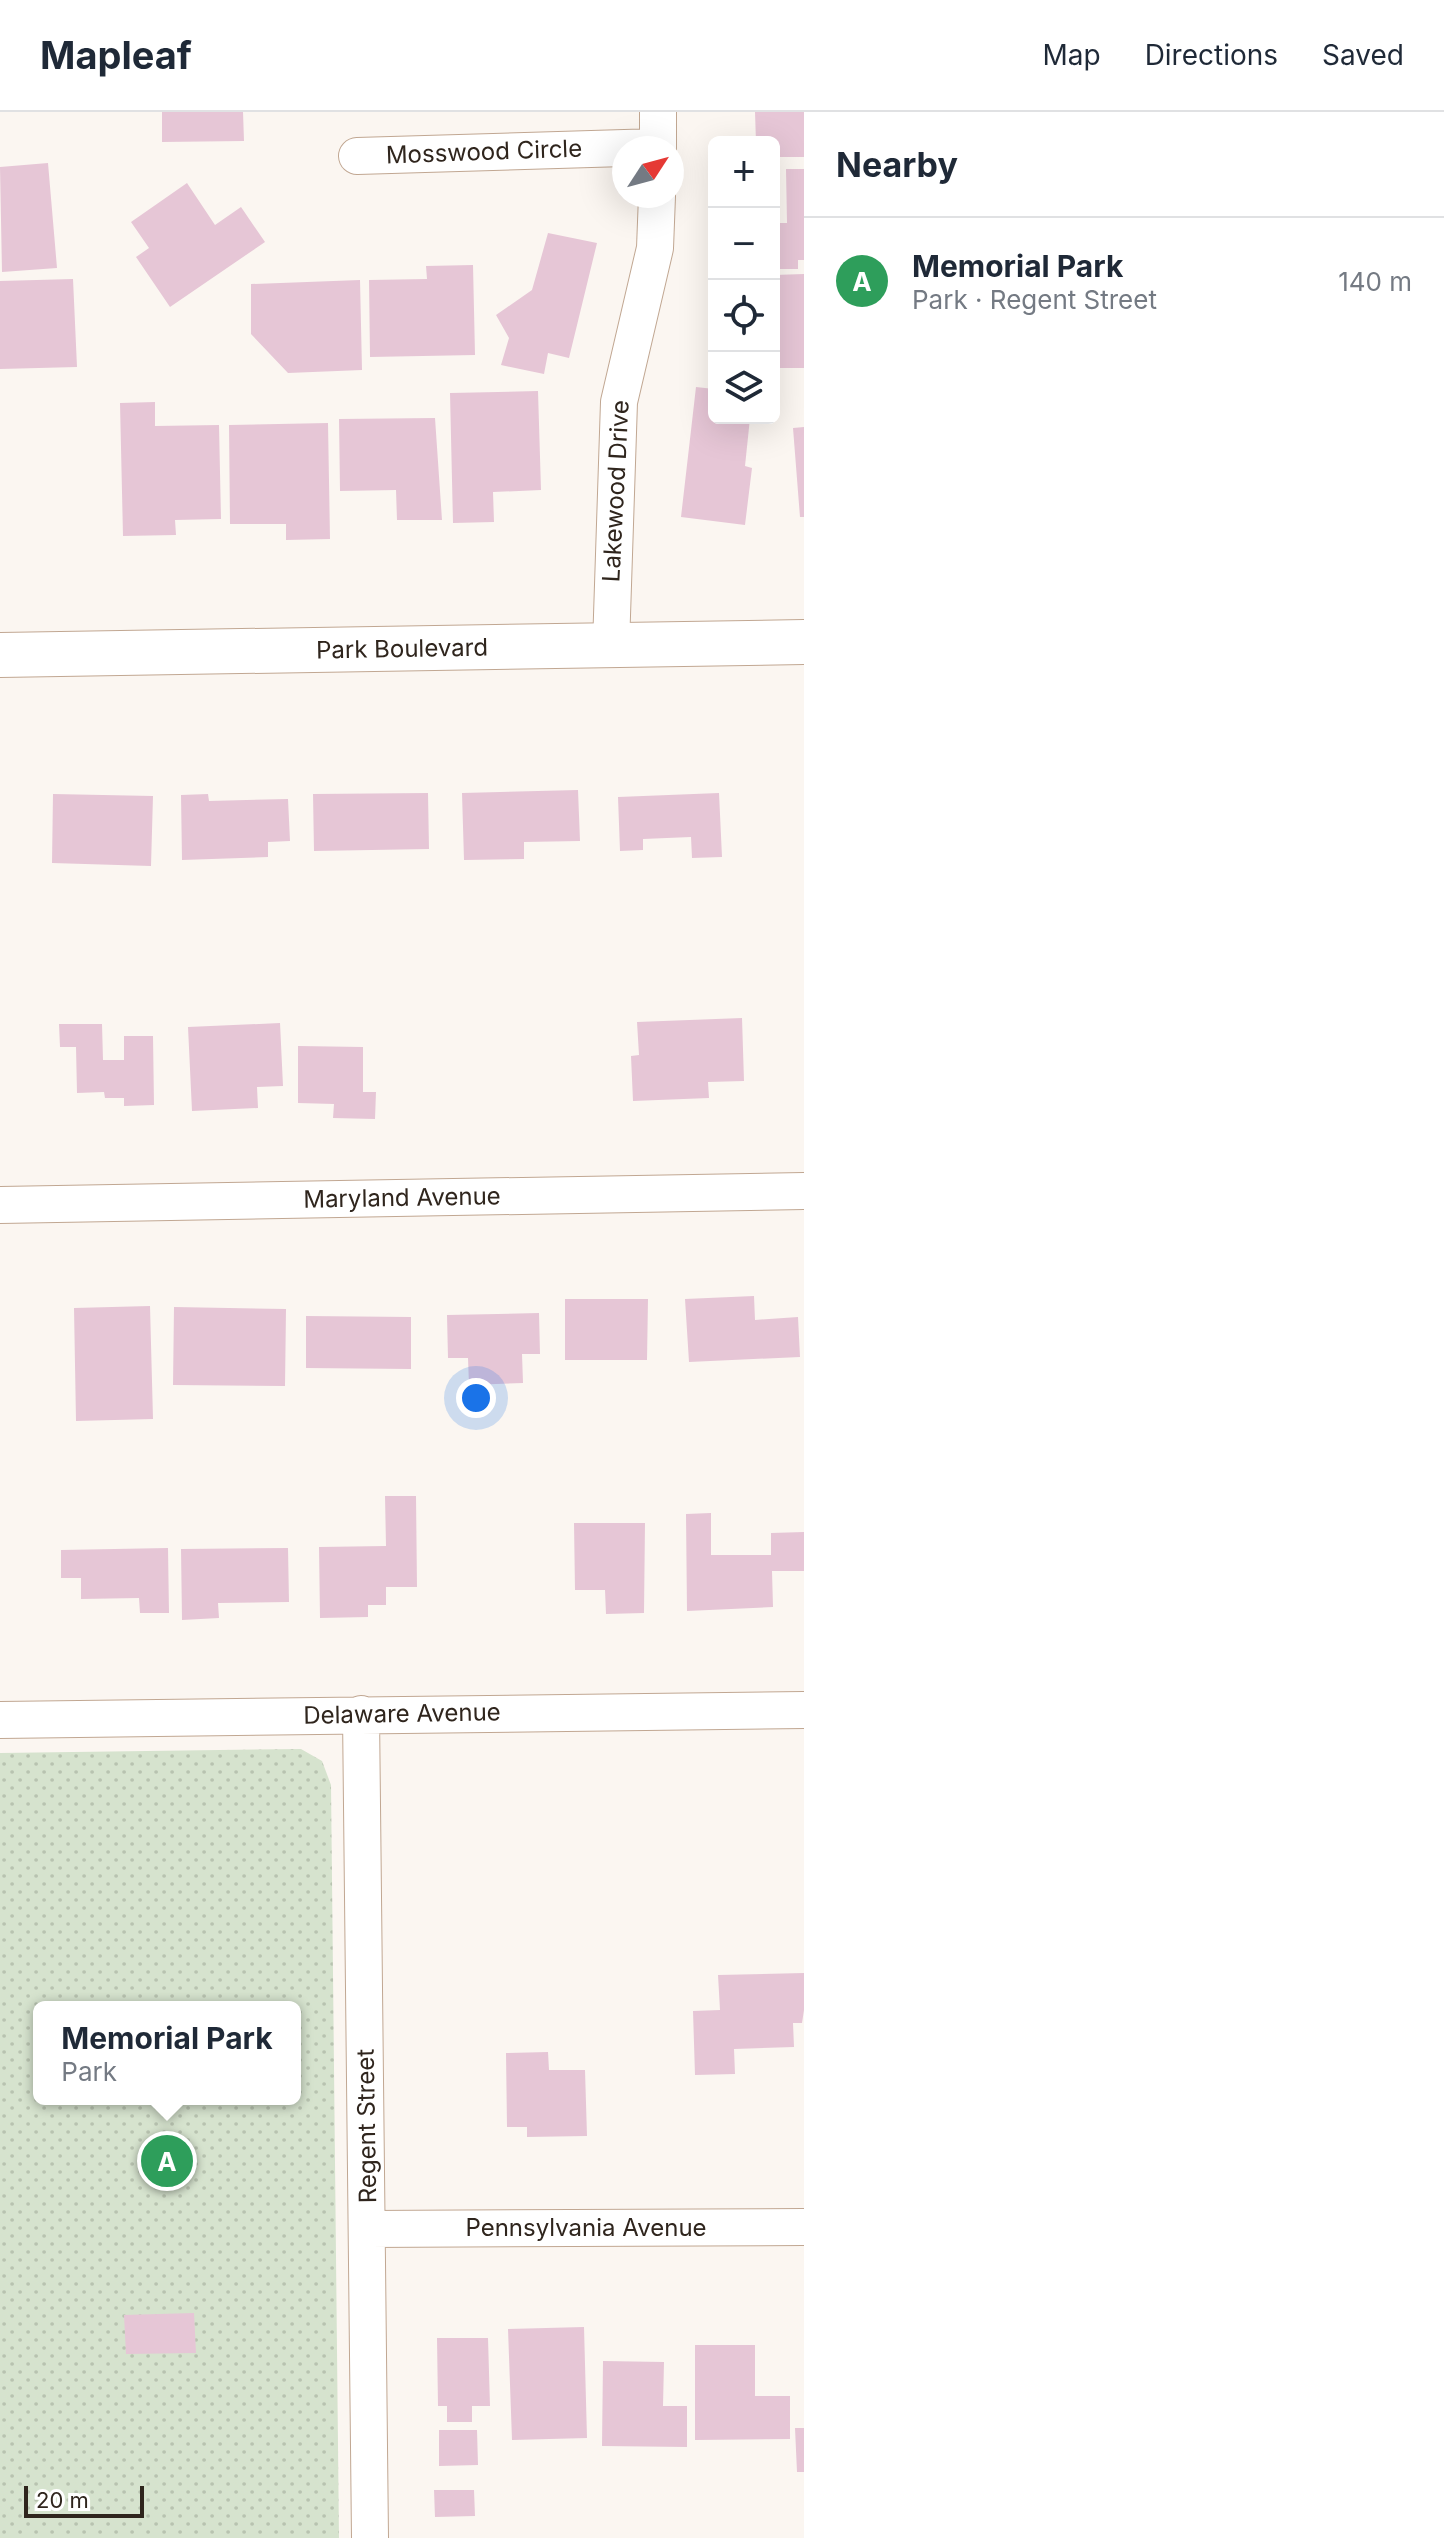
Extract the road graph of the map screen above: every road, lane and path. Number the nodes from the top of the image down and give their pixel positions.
1 (612, 139) edge
2 (357, 156) dead end
3 (657, 208) edge
4 (804, 642) edge
5 (611, 646) junction
6 (0, 655) edge
7 (804, 1191) edge
8 (0, 1205) edge
9 (804, 1710) edge
10 (361, 1714) junction
11 (0, 1720) edge
12 (804, 2227) edge
13 (369, 2229) junction
14 (370, 2538) edge

1 - 2 street, Mosswood Circle
3 - 5 street, Lakewood Drive
4 - 5 street, Park Boulevard
5 - 6 street, Park Boulevard
7 - 8 street, Maryland Avenue
9 - 10 street, Delaware Avenue
10 - 11 street, Delaware Avenue
10 - 13 street, Regent Street
12 - 13 street, Pennsylvania Avenue
13 - 14 street, Regent Street

